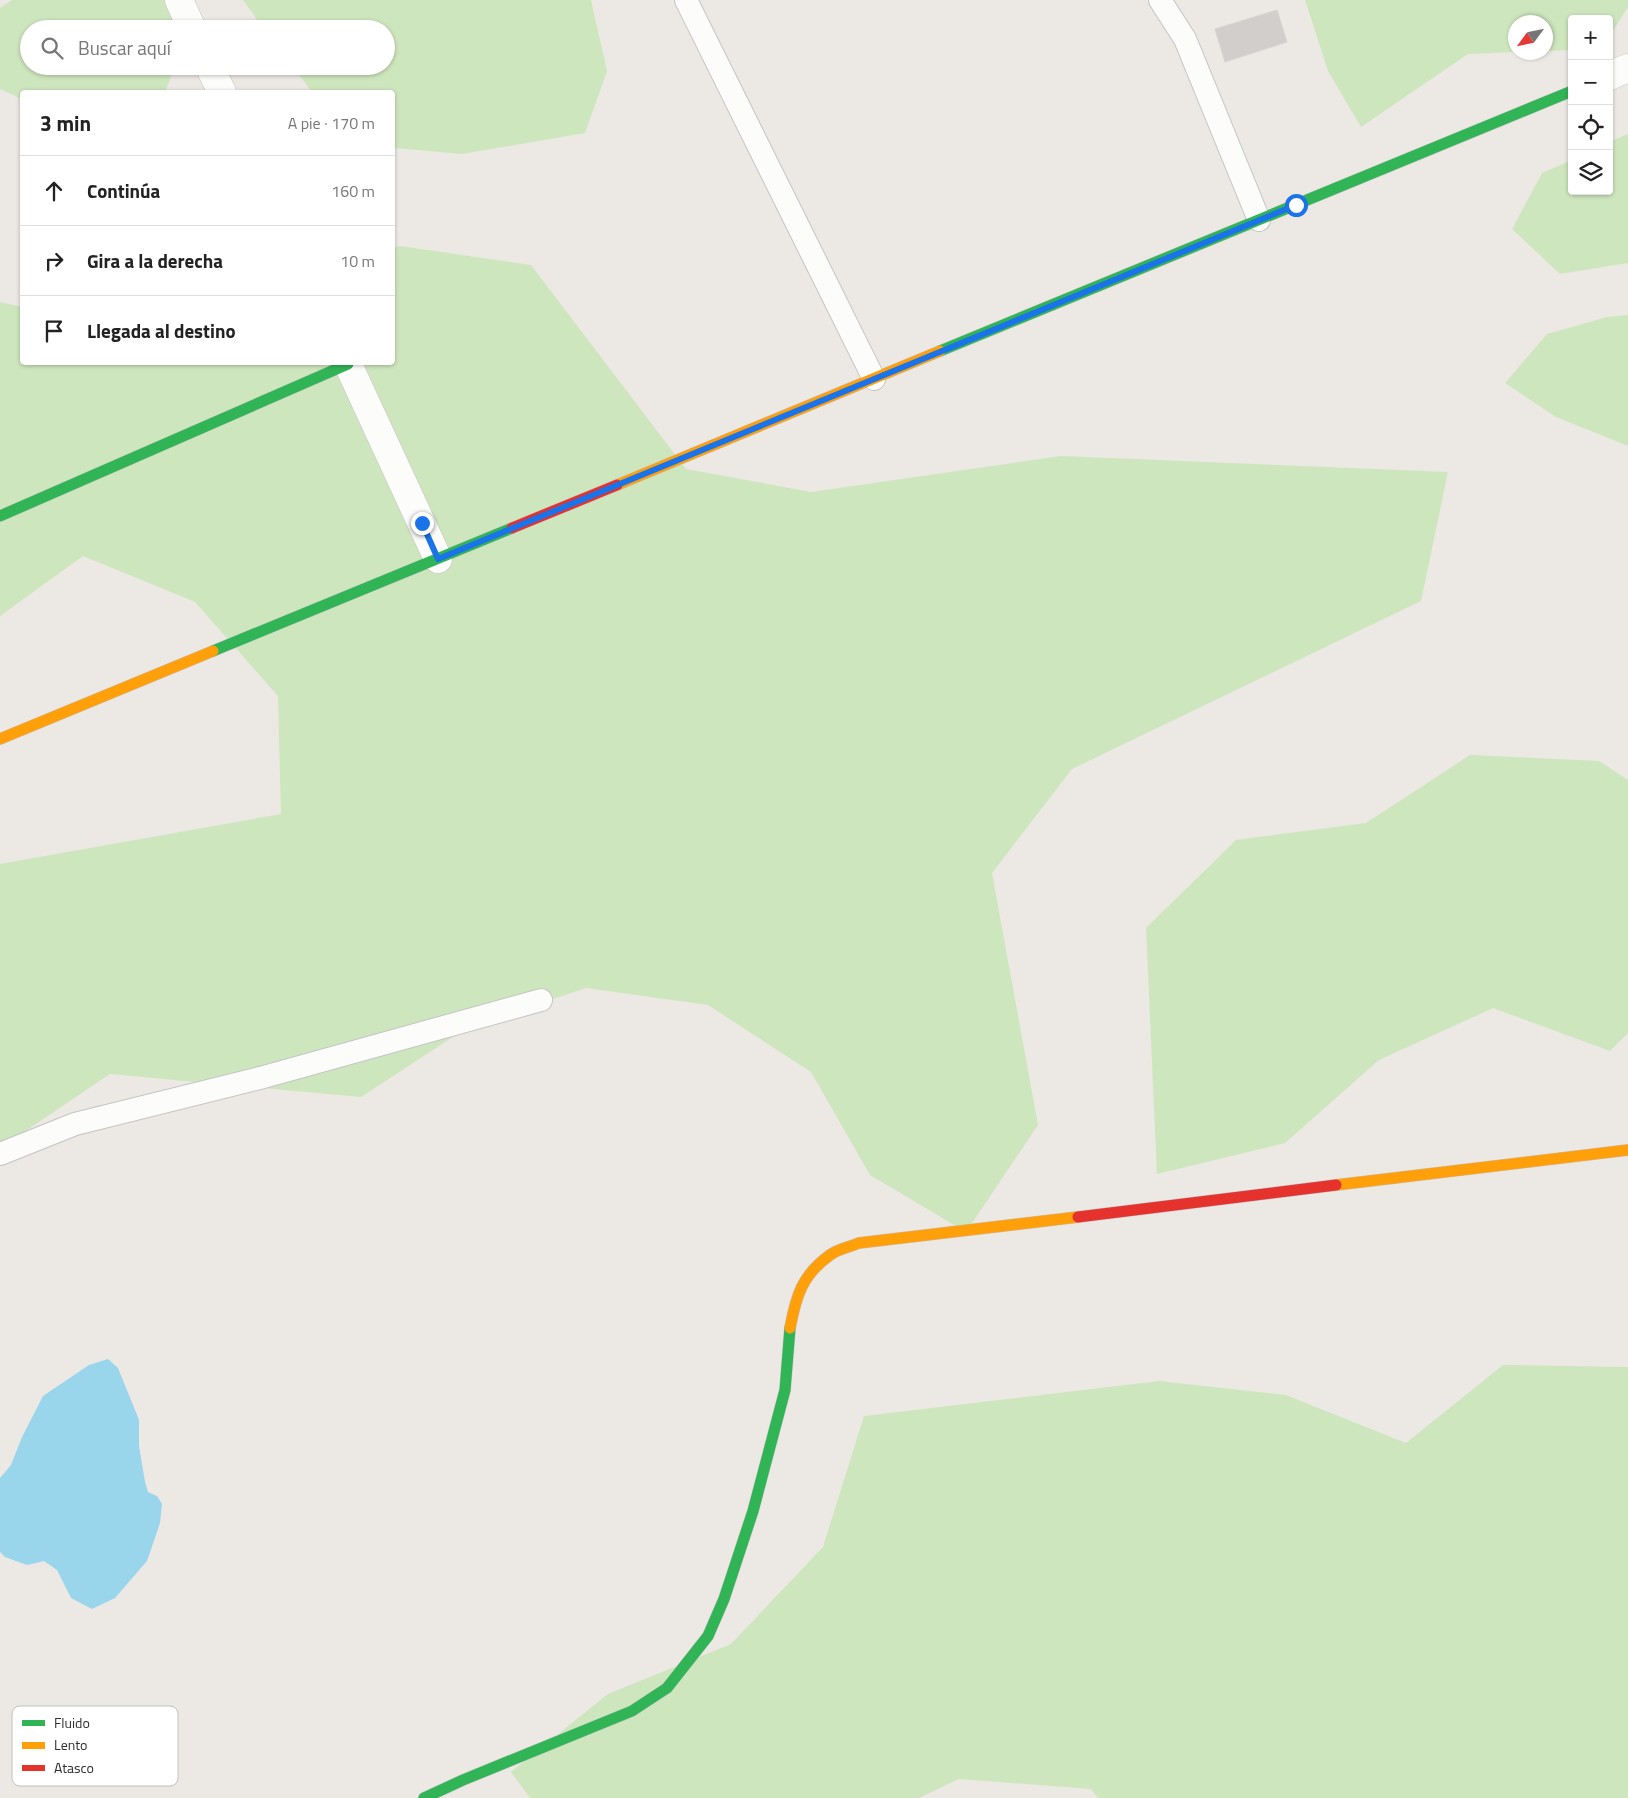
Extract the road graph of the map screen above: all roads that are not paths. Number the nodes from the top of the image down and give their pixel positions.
1 (179, 0) edge
2 (686, 0) edge
3 (1160, 0) edge
4 (188, 20) edge
5 (1628, 68) edge
6 (1613, 74) edge
7 (214, 75) edge
8 (221, 90) edge
9 (1568, 93) edge
10 (1259, 220) junction
11 (343, 365) edge
12 (349, 365) edge
13 (874, 379) junction
14 (0, 516) edge
15 (438, 559) junction
16 (0, 739) edge
17 (541, 1000) dead end
18 (1628, 1150) edge
19 (0, 1154) edge
20 (424, 1798) edge

1 - 4 street
2 - 13 lane
3 - 10 lane
5 - 6 street
7 - 8 street
9 - 10 street
10 - 13 street
11 - 14 street
12 - 15 street
13 - 15 street
15 - 16 street
17 - 19 lane
18 - 20 street

